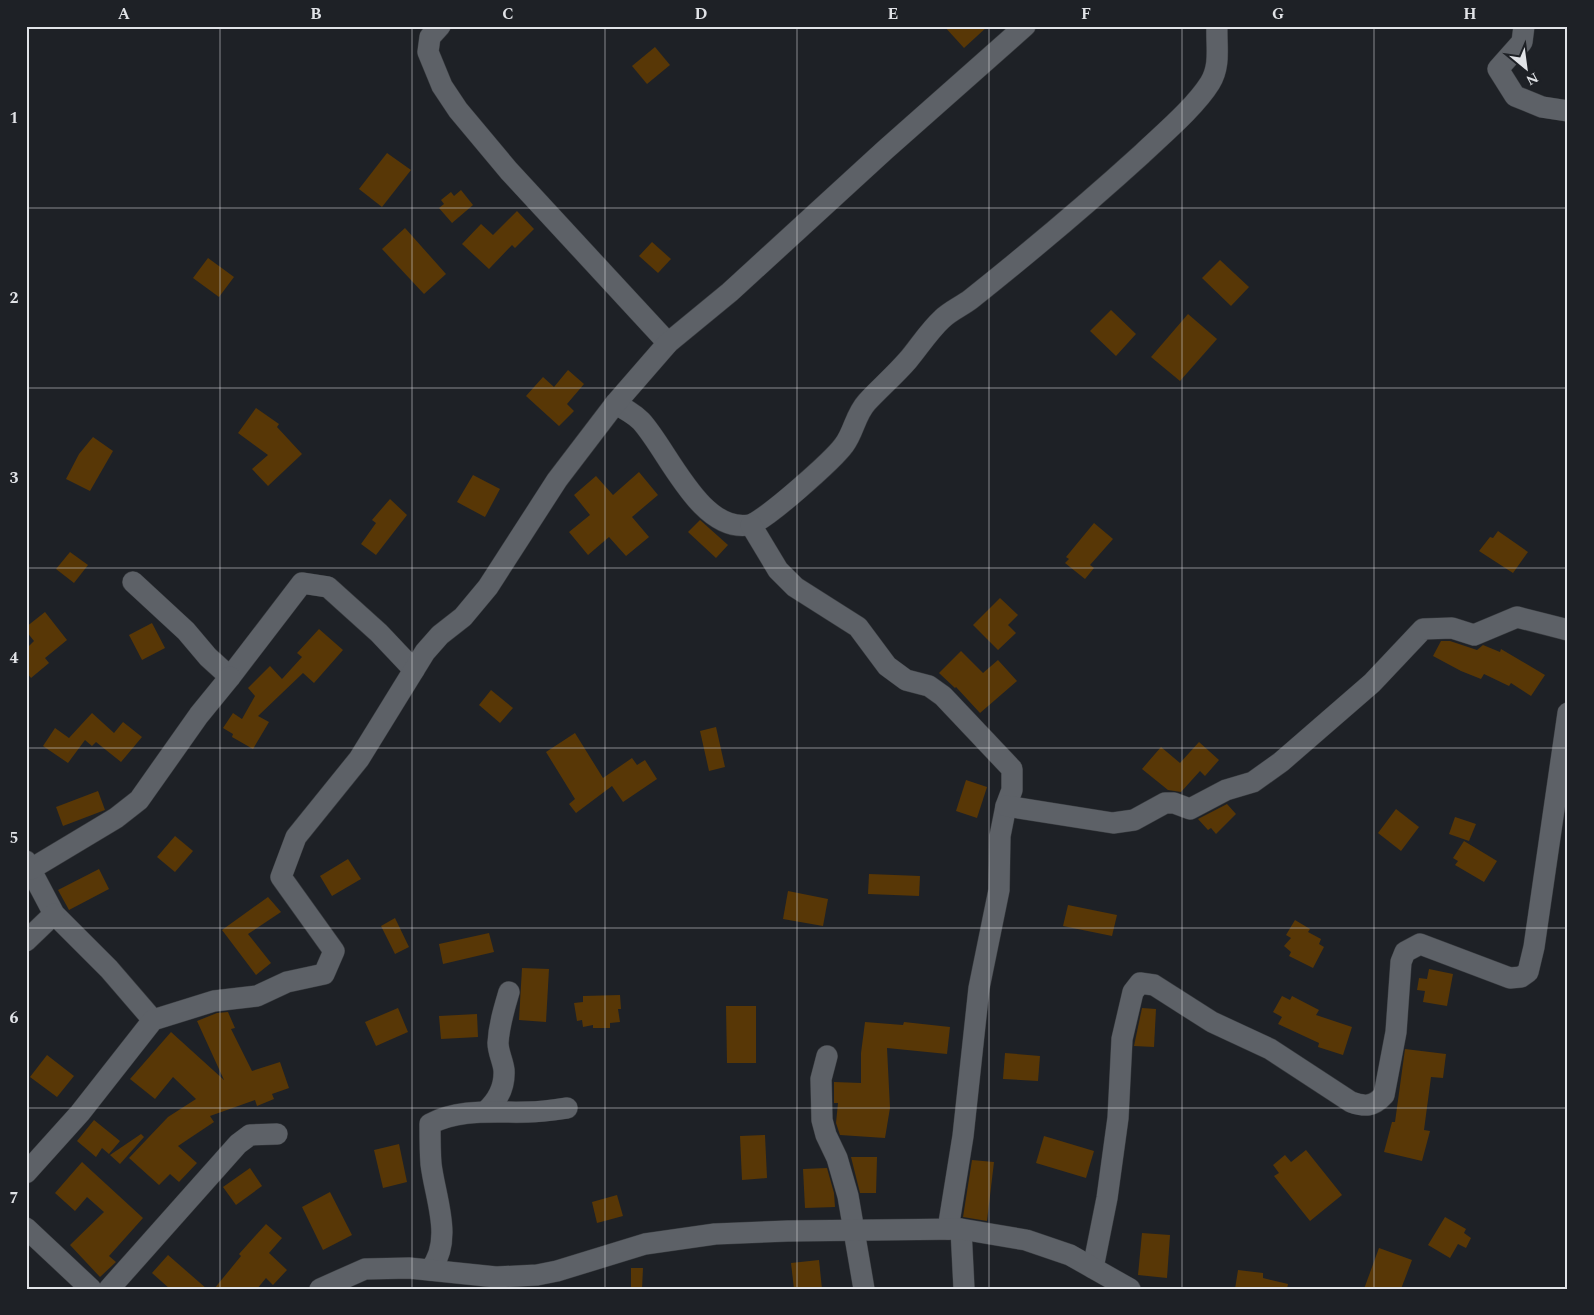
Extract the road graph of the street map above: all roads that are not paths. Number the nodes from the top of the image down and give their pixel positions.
1 (440, 26) edge
2 (1025, 26) edge
3 (1217, 26) edge
4 (1524, 26) edge
5 (1568, 111) edge
6 (668, 343) junction
7 (615, 404) junction
8 (751, 525) junction
9 (133, 582) dead end
10 (1568, 630) edge
11 (414, 670) junction
12 (230, 677) junction
13 (1568, 713) edge
14 (1006, 806) junction
15 (28, 865) edge
16 (54, 914) junction
17 (26, 941) edge
18 (509, 992) dead end
19 (153, 1020) junction
20 (827, 1056) dead end
21 (567, 1108) dead end
22 (486, 1112) junction
23 (277, 1134) dead end
24 (26, 1173) edge
25 (26, 1228) edge
26 (954, 1229) junction
27 (852, 1230) junction
28 (1093, 1268) junction
29 (430, 1270) junction
30 (558, 1280) edge
31 (91, 1289) edge
32 (109, 1289) edge
33 (320, 1289) edge
34 (864, 1289) edge
35 (964, 1289) edge
36 (1130, 1289) edge

1 - 6 street
2 - 6 street
3 - 8 street
4 - 5 street
6 - 7 street
7 - 8 street
7 - 11 street
8 - 14 street
9 - 12 street
10 - 14 street
11 - 12 street
11 - 19 street
12 - 15 street
13 - 28 street
14 - 26 street
15 - 16 street
16 - 17 street
16 - 19 street
18 - 22 street
19 - 24 street
20 - 27 street
21 - 22 street
22 - 29 street
23 - 32 street
25 - 31 street
26 - 27 street
26 - 28 street
26 - 35 street
27 - 30 street
27 - 34 street
28 - 36 street
29 - 30 street
29 - 33 street

